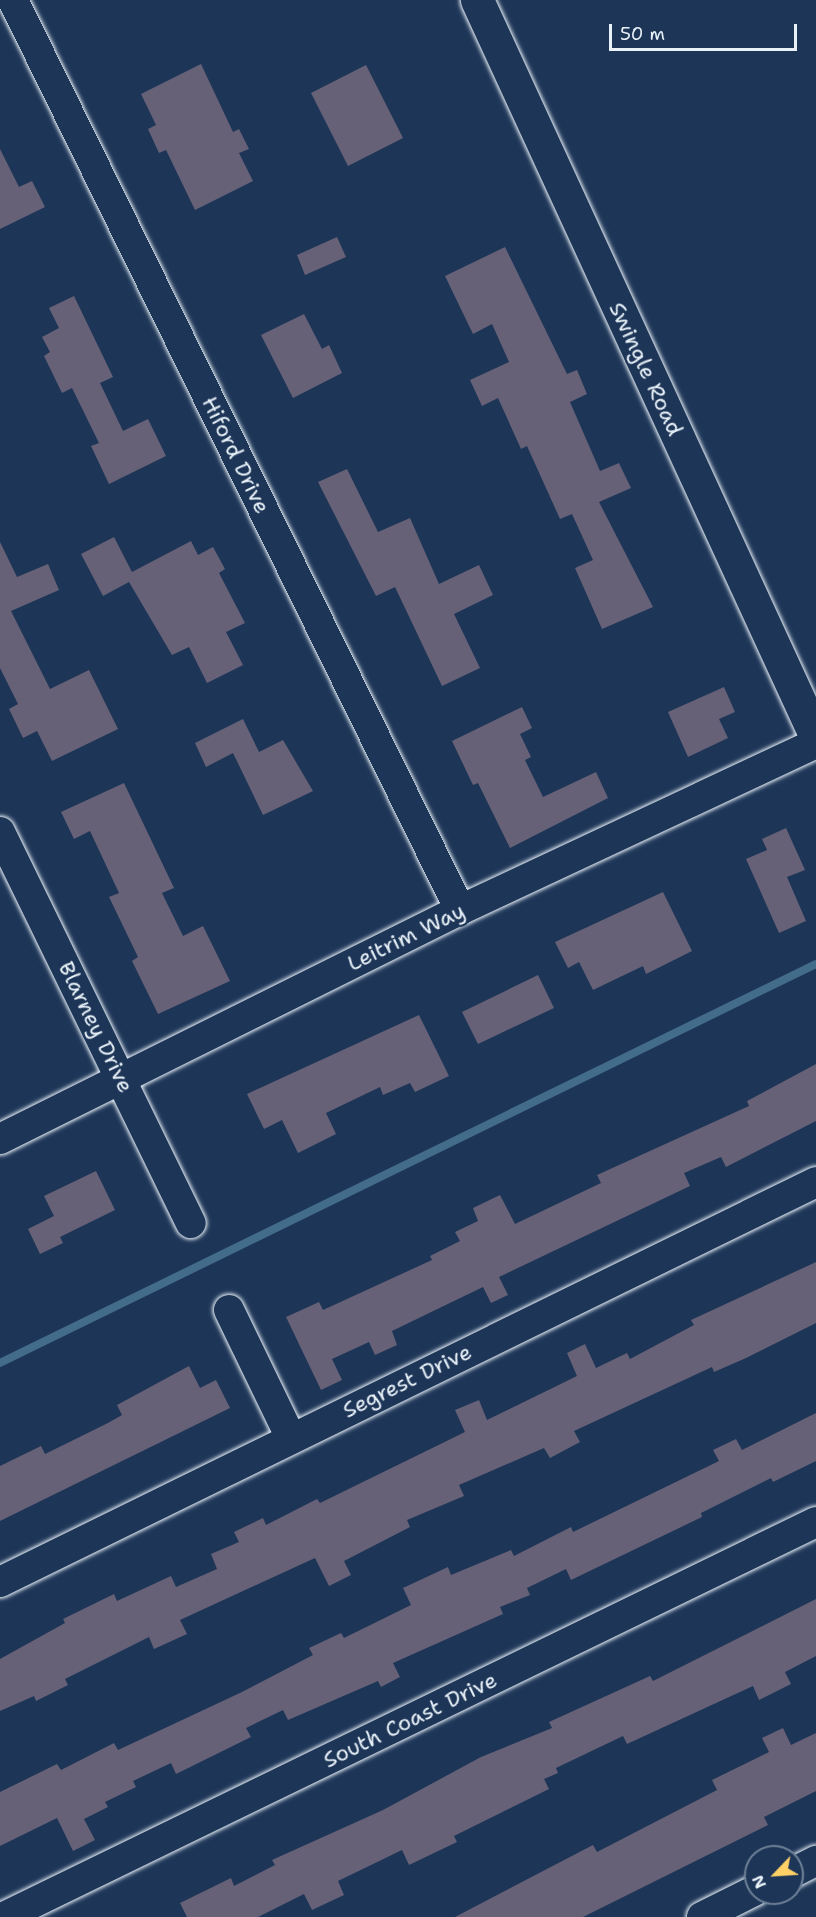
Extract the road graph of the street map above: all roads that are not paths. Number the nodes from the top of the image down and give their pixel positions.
1 (13, 0) edge
2 (477, 0) edge
3 (816, 737) edge
4 (816, 743) edge
5 (0, 832) edge
6 (460, 910) junction
7 (121, 1078) junction
8 (0, 1139) edge
9 (816, 1182) edge
10 (191, 1222) dead end
11 (229, 1310) dead end
12 (291, 1438) junction
13 (816, 1522) edge
14 (0, 1582) edge
15 (744, 1896) edge
16 (4, 1917) edge
17 (702, 1917) edge

1 - 6 street, Hiford Drive
2 - 3 street, Swingle Road
4 - 6 street, Leitrim Way
5 - 7 street, Blarney Drive
6 - 7 street, Leitrim Way
7 - 8 street, Leitrim Way
7 - 10 street, Blarney Drive
9 - 12 street, Segrest Drive
11 - 12 street
12 - 14 street, Segrest Drive
13 - 16 street, South Coast Drive
15 - 17 street

